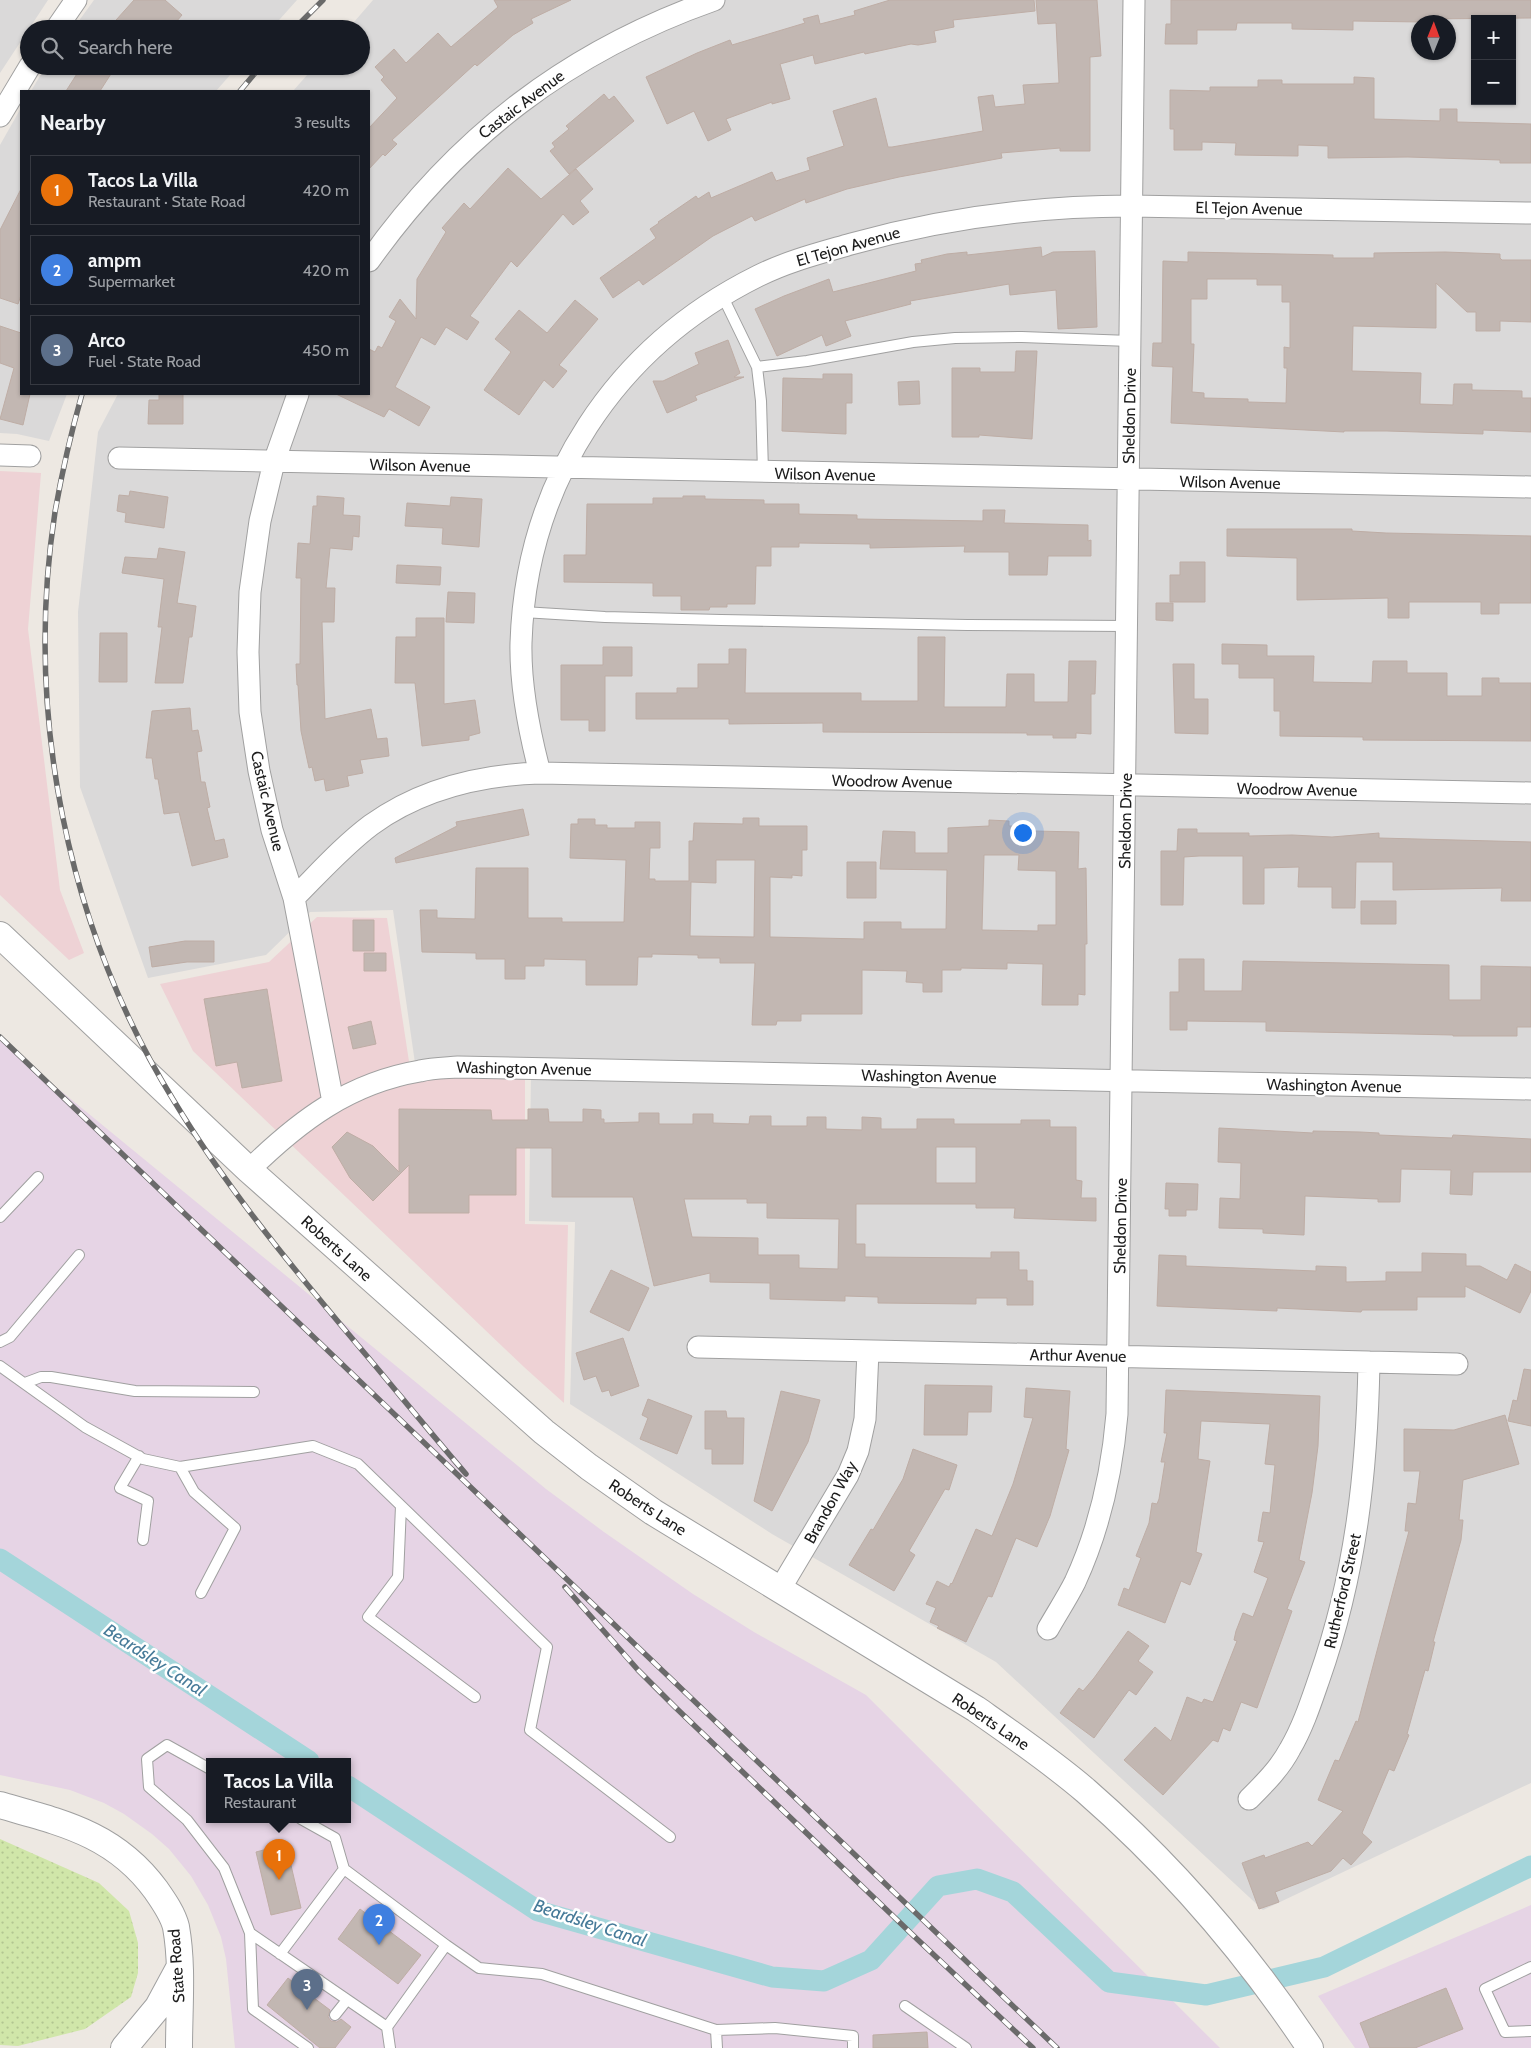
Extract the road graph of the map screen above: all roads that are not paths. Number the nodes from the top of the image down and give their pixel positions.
1 (76, 0) edge
2 (714, 0) edge
3 (1134, 0) edge
4 (62, 20) edge
5 (25, 75) edge
6 (0, 116) edge
7 (1131, 206) junction
8 (1531, 213) edge
9 (370, 260) edge
10 (722, 295) junction
11 (1130, 341) junction
12 (756, 367) junction
13 (298, 395) edge
14 (0, 455) edge
15 (30, 456) dead end
16 (119, 458) dead end
17 (274, 462) junction
18 (563, 468) junction
19 (763, 472) junction
20 (1128, 480) junction
21 (1531, 487) edge
22 (523, 612) junction
23 (1127, 626) junction
24 (540, 773) junction
25 (1125, 786) junction
26 (1531, 793) edge
27 (294, 898) junction
28 (0, 935) edge
29 (1122, 1080) junction
30 (1531, 1089) edge
31 (333, 1102) junction
32 (249, 1170) junction
33 (38, 1177) dead end
34 (0, 1217) edge
35 (79, 1255) dead end
36 (0, 1342) edge
37 (698, 1347) dead end
38 (868, 1351) junction
39 (1118, 1356) junction
40 (1369, 1362) junction
41 (1458, 1364) dead end
42 (0, 1366) edge
43 (24, 1383) junction
44 (254, 1392) dead end
45 (139, 1456) junction
46 (180, 1467) junction
47 (401, 1506) junction
48 (143, 1540) dead end
49 (780, 1589) junction
50 (201, 1593) dead end
51 (1048, 1629) dead end
52 (475, 1697) dead end
53 (206, 1767) edge
54 (1249, 1799) dead end
55 (0, 1805) edge
56 (308, 1823) edge
57 (670, 1837) dead end
58 (344, 1869) junction
59 (250, 1933) junction
60 (446, 1945) junction
61 (280, 1954) junction
62 (179, 1967) junction
63 (1531, 1967) edge
64 (319, 1980) junction
65 (308, 1994) dead end
66 (347, 2000) junction
67 (905, 2006) dead end
68 (335, 2015) dead end
69 (387, 2028) junction
70 (716, 2030) junction
71 (1531, 2032) edge
72 (310, 2046) edge
73 (124, 2048) edge
74 (179, 2048) edge
75 (390, 2048) edge
76 (717, 2048) edge
77 (853, 2048) edge
78 (966, 2048) edge
79 (1310, 2048) edge

1 - 4 street
2 - 9 street, Castaic Avenue
3 - 7 street, Sheldon Drive
5 - 6 street
7 - 8 street, El Tejon Avenue
7 - 10 street, El Tejon Avenue
7 - 11 street, Sheldon Drive
10 - 12 lane
10 - 18 street, El Tejon Avenue
11 - 12 lane
11 - 20 street, Sheldon Drive
12 - 19 lane
13 - 17 street, Castaic Avenue
14 - 15 street
16 - 17 street, Wilson Avenue
17 - 18 street, Wilson Avenue
17 - 27 street, Castaic Avenue
18 - 19 street, Wilson Avenue
18 - 22 street, El Tejon Avenue
19 - 20 street, Wilson Avenue
20 - 21 street, Wilson Avenue
20 - 23 street, Sheldon Drive
22 - 23 lane
22 - 24 street, El Tejon Avenue
23 - 25 street, Sheldon Drive
24 - 25 street, Woodrow Avenue
24 - 27 street, Woodrow Avenue
25 - 26 street, Woodrow Avenue
25 - 29 street, Sheldon Drive
27 - 31 street, Castaic Avenue
28 - 32 street, Roberts Lane
29 - 30 street, Washington Avenue
29 - 31 street, Washington Avenue
29 - 39 street, Sheldon Drive
31 - 32 street
32 - 49 street, Roberts Lane
33 - 34 lane
35 - 36 lane
37 - 38 street, Arthur Avenue
38 - 39 street, Arthur Avenue
38 - 49 street, Brandon Way
39 - 40 street, Arthur Avenue
39 - 51 street, Sheldon Drive
40 - 41 street, Arthur Avenue
40 - 54 street, Rutherford Street
42 - 43 lane
43 - 44 lane
43 - 45 lane
45 - 46 lane
45 - 48 lane
46 - 47 lane
46 - 50 lane
47 - 52 lane
47 - 57 lane
49 - 79 street, Roberts Lane
53 - 59 lane
55 - 62 street, State Road
56 - 58 lane
58 - 60 lane
58 - 61 lane
59 - 61 lane
59 - 72 lane
60 - 69 lane
60 - 70 lane
61 - 64 lane
62 - 73 street
62 - 74 street, State Road
63 - 71 lane
64 - 65 lane
64 - 66 lane
66 - 68 lane
66 - 69 lane
67 - 78 lane
69 - 75 lane
70 - 76 lane
70 - 77 lane

